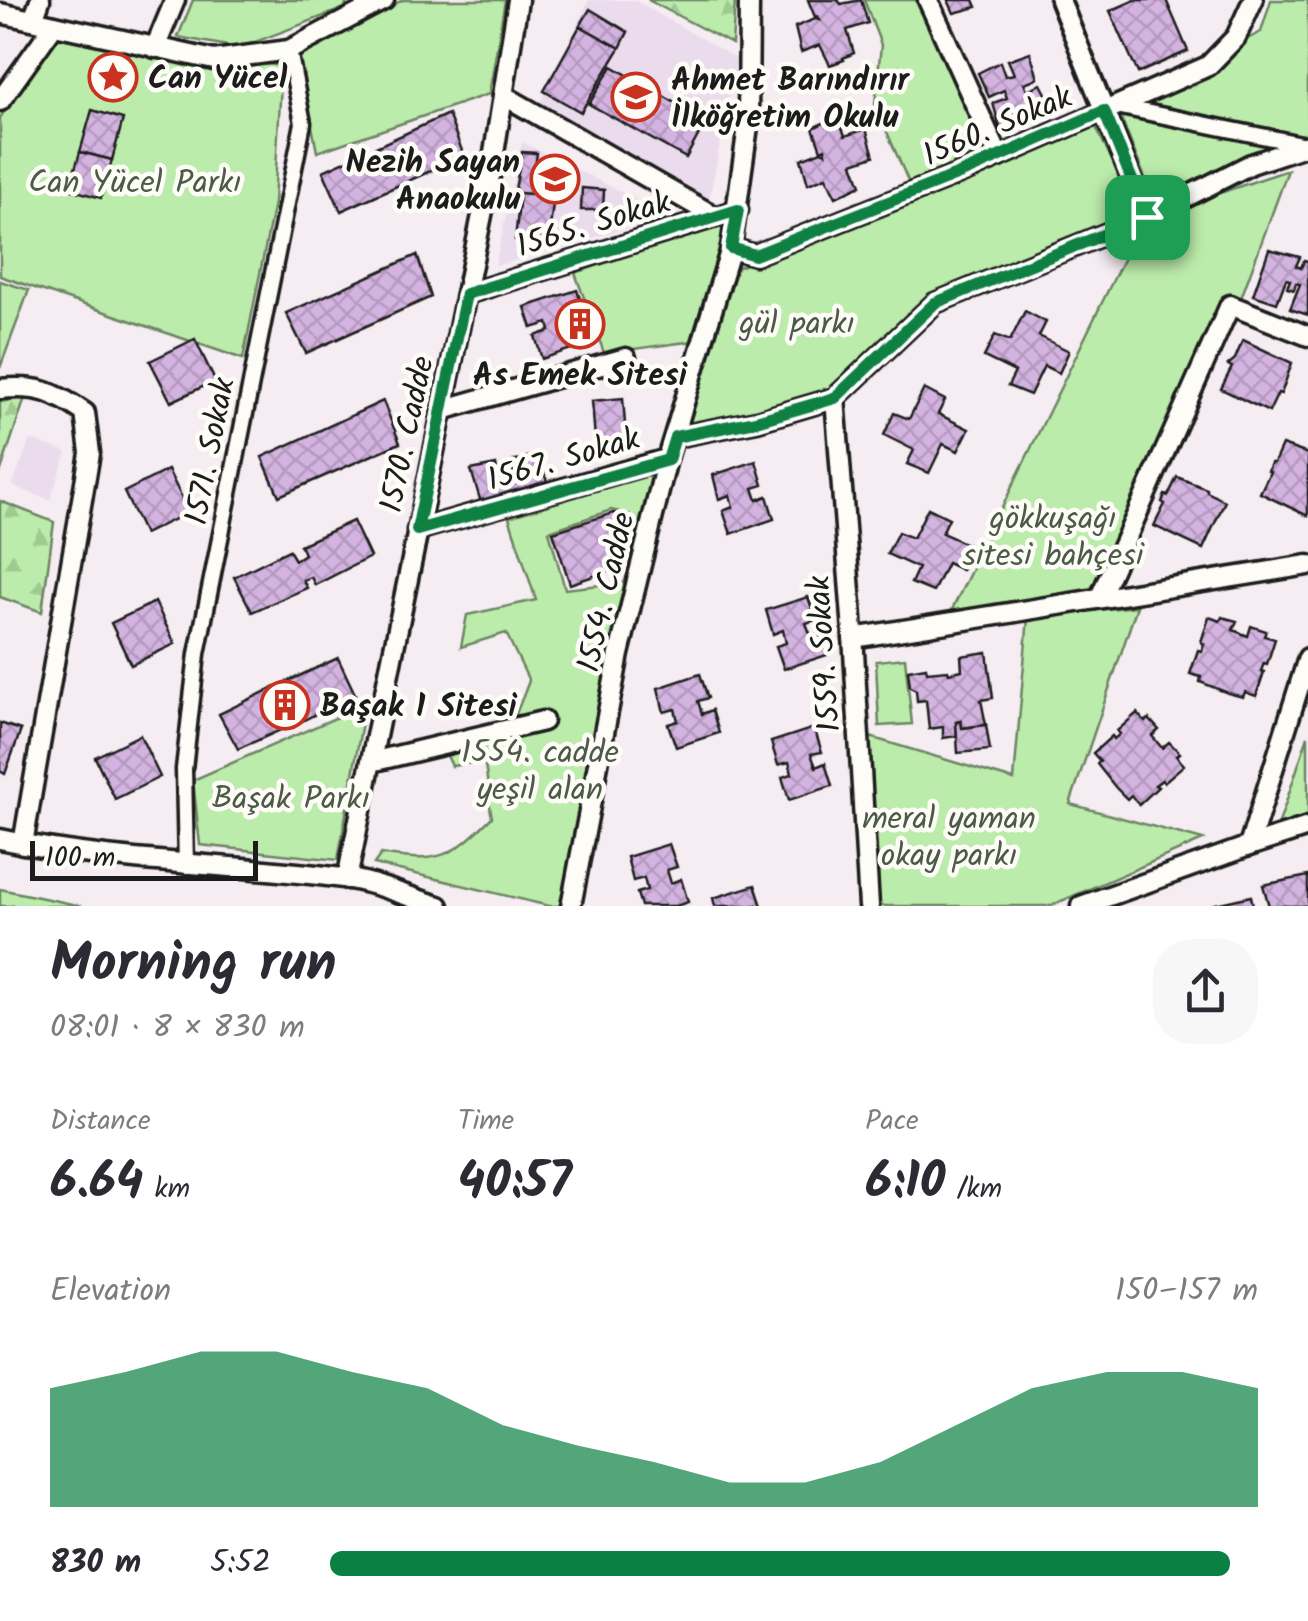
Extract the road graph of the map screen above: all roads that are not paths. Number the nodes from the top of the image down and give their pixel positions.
1 (40, 0) edge
2 (175, 0) edge
3 (384, 0) edge
4 (518, 0) edge
5 (748, 0) edge
6 (928, 0) edge
7 (1060, 0) edge
8 (1253, 0) edge
9 (353, 8) edge
10 (0, 13) edge
11 (33, 20) junction
12 (54, 25) junction
13 (155, 48) junction
14 (289, 50) junction
15 (503, 95) junction
16 (0, 101) edge
17 (1110, 108) junction
18 (1307, 145) edge
19 (999, 157) junction
20 (738, 210) junction
21 (716, 217) junction
22 (1147, 217) junction
23 (731, 248) junction
24 (466, 294) junction
25 (1308, 336) edge
26 (626, 358) dead end
27 (0, 389) edge
28 (835, 398) junction
29 (442, 410) junction
30 (675, 437) junction
31 (668, 460) junction
32 (417, 530) junction
33 (1308, 565) edge
34 (1100, 597) junction
35 (853, 638) junction
36 (1308, 658) edge
37 (544, 721) dead end
38 (371, 762) junction
39 (1308, 827) edge
40 (0, 839) edge
41 (23, 844) junction
42 (1249, 846) junction
43 (186, 866) junction
44 (347, 878) junction
45 (439, 906) edge
46 (571, 906) edge
47 (868, 906) edge
48 (1082, 906) edge

1 - 11 street
2 - 13 street
3 - 9 street
4 - 15 street, 1570. Cadde
5 - 20 street, 1554. Cadde
6 - 19 street
7 - 17 street
8 - 17 street, 1560. Sokak
9 - 14 street
10 - 11 street
11 - 12 street
12 - 13 street
12 - 16 street
13 - 14 street
14 - 43 street, 1571. Sokak
15 - 21 street
15 - 24 street, 1570. Cadde
17 - 18 street
17 - 19 street, 1560. Sokak
17 - 22 street
18 - 22 street
19 - 23 street, 1560. Sokak
20 - 21 street, 1565. Sokak
20 - 23 street, 1554. Cadde
21 - 24 street, 1565. Sokak
22 - 28 street
23 - 30 street, 1554. Cadde
24 - 29 street, 1570. Cadde
25 - 34 street
26 - 29 street
27 - 41 street
28 - 30 street
28 - 35 street, 1559. Sokak
29 - 32 street, 1570. Cadde
30 - 31 street, 1554. Cadde
31 - 32 street, 1567. Sokak
31 - 46 street, 1554. Cadde
32 - 38 street, 1570. Cadde
33 - 34 street
34 - 35 street
35 - 47 street, 1559. Sokak
36 - 42 street
37 - 38 street
38 - 44 street, 1570. Cadde
39 - 42 street
40 - 41 street
41 - 43 street
42 - 48 street
43 - 44 street
44 - 45 street

